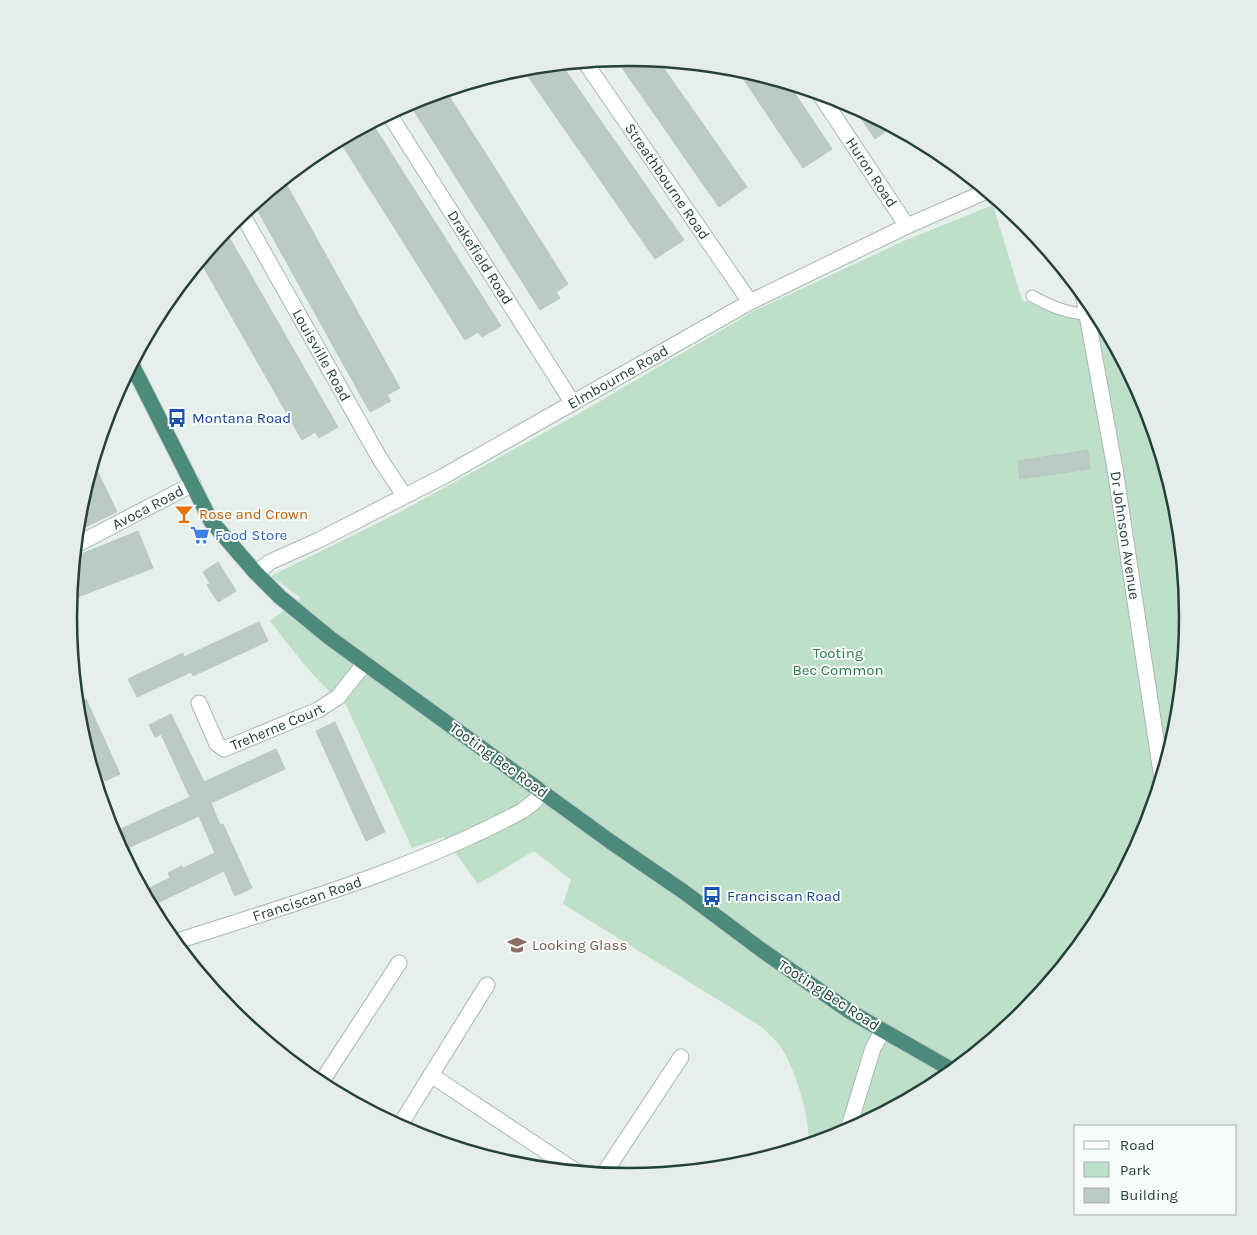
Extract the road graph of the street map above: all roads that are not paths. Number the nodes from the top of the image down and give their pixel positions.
1 (589, 67) edge
2 (826, 103) edge
3 (393, 120) edge
4 (981, 194) edge
5 (246, 221) edge
6 (907, 226) junction
7 (1032, 296) dead end
8 (750, 302) junction
9 (1085, 309) edge
10 (1086, 314) junction
11 (136, 371) edge
12 (572, 402) junction
13 (193, 484) junction
14 (404, 495) junction
15 (83, 540) edge
16 (256, 573) junction
17 (365, 663) junction
18 (199, 703) dead end
19 (1160, 764) edge
20 (542, 791) junction
21 (181, 940) edge
22 (399, 964) dead end
23 (488, 985) dead end
24 (883, 1030) junction
25 (681, 1057) dead end
26 (947, 1067) edge
27 (431, 1075) junction
28 (324, 1077) edge
29 (403, 1120) edge
30 (850, 1122) edge
31 (567, 1165) edge
32 (607, 1168) edge

1 - 8 street, Streathbourne Road
2 - 6 street, Huron Road
3 - 12 street, Drakefield Road
4 - 6 street, Elmbourne Road
5 - 14 street, Louisville Road
6 - 8 street, Elmbourne Road
7 - 10 street
8 - 12 street, Elmbourne Road
9 - 10 street, Dr Johnson Avenue
10 - 19 street, Dr Johnson Avenue
11 - 13 highway, Tooting Bec Road
12 - 14 street, Elmbourne Road
13 - 15 street, Avoca Road
13 - 16 highway, Tooting Bec Road
14 - 16 street, Elmbourne Road
16 - 17 highway, Tooting Bec Road
17 - 18 street, Treherne Court
17 - 20 highway, Tooting Bec Road
20 - 21 street, Franciscan Road
20 - 24 highway, Tooting Bec Road
22 - 28 street
23 - 27 street
24 - 26 highway, Tooting Bec Road
24 - 30 street
25 - 32 street
27 - 29 street
27 - 31 street

